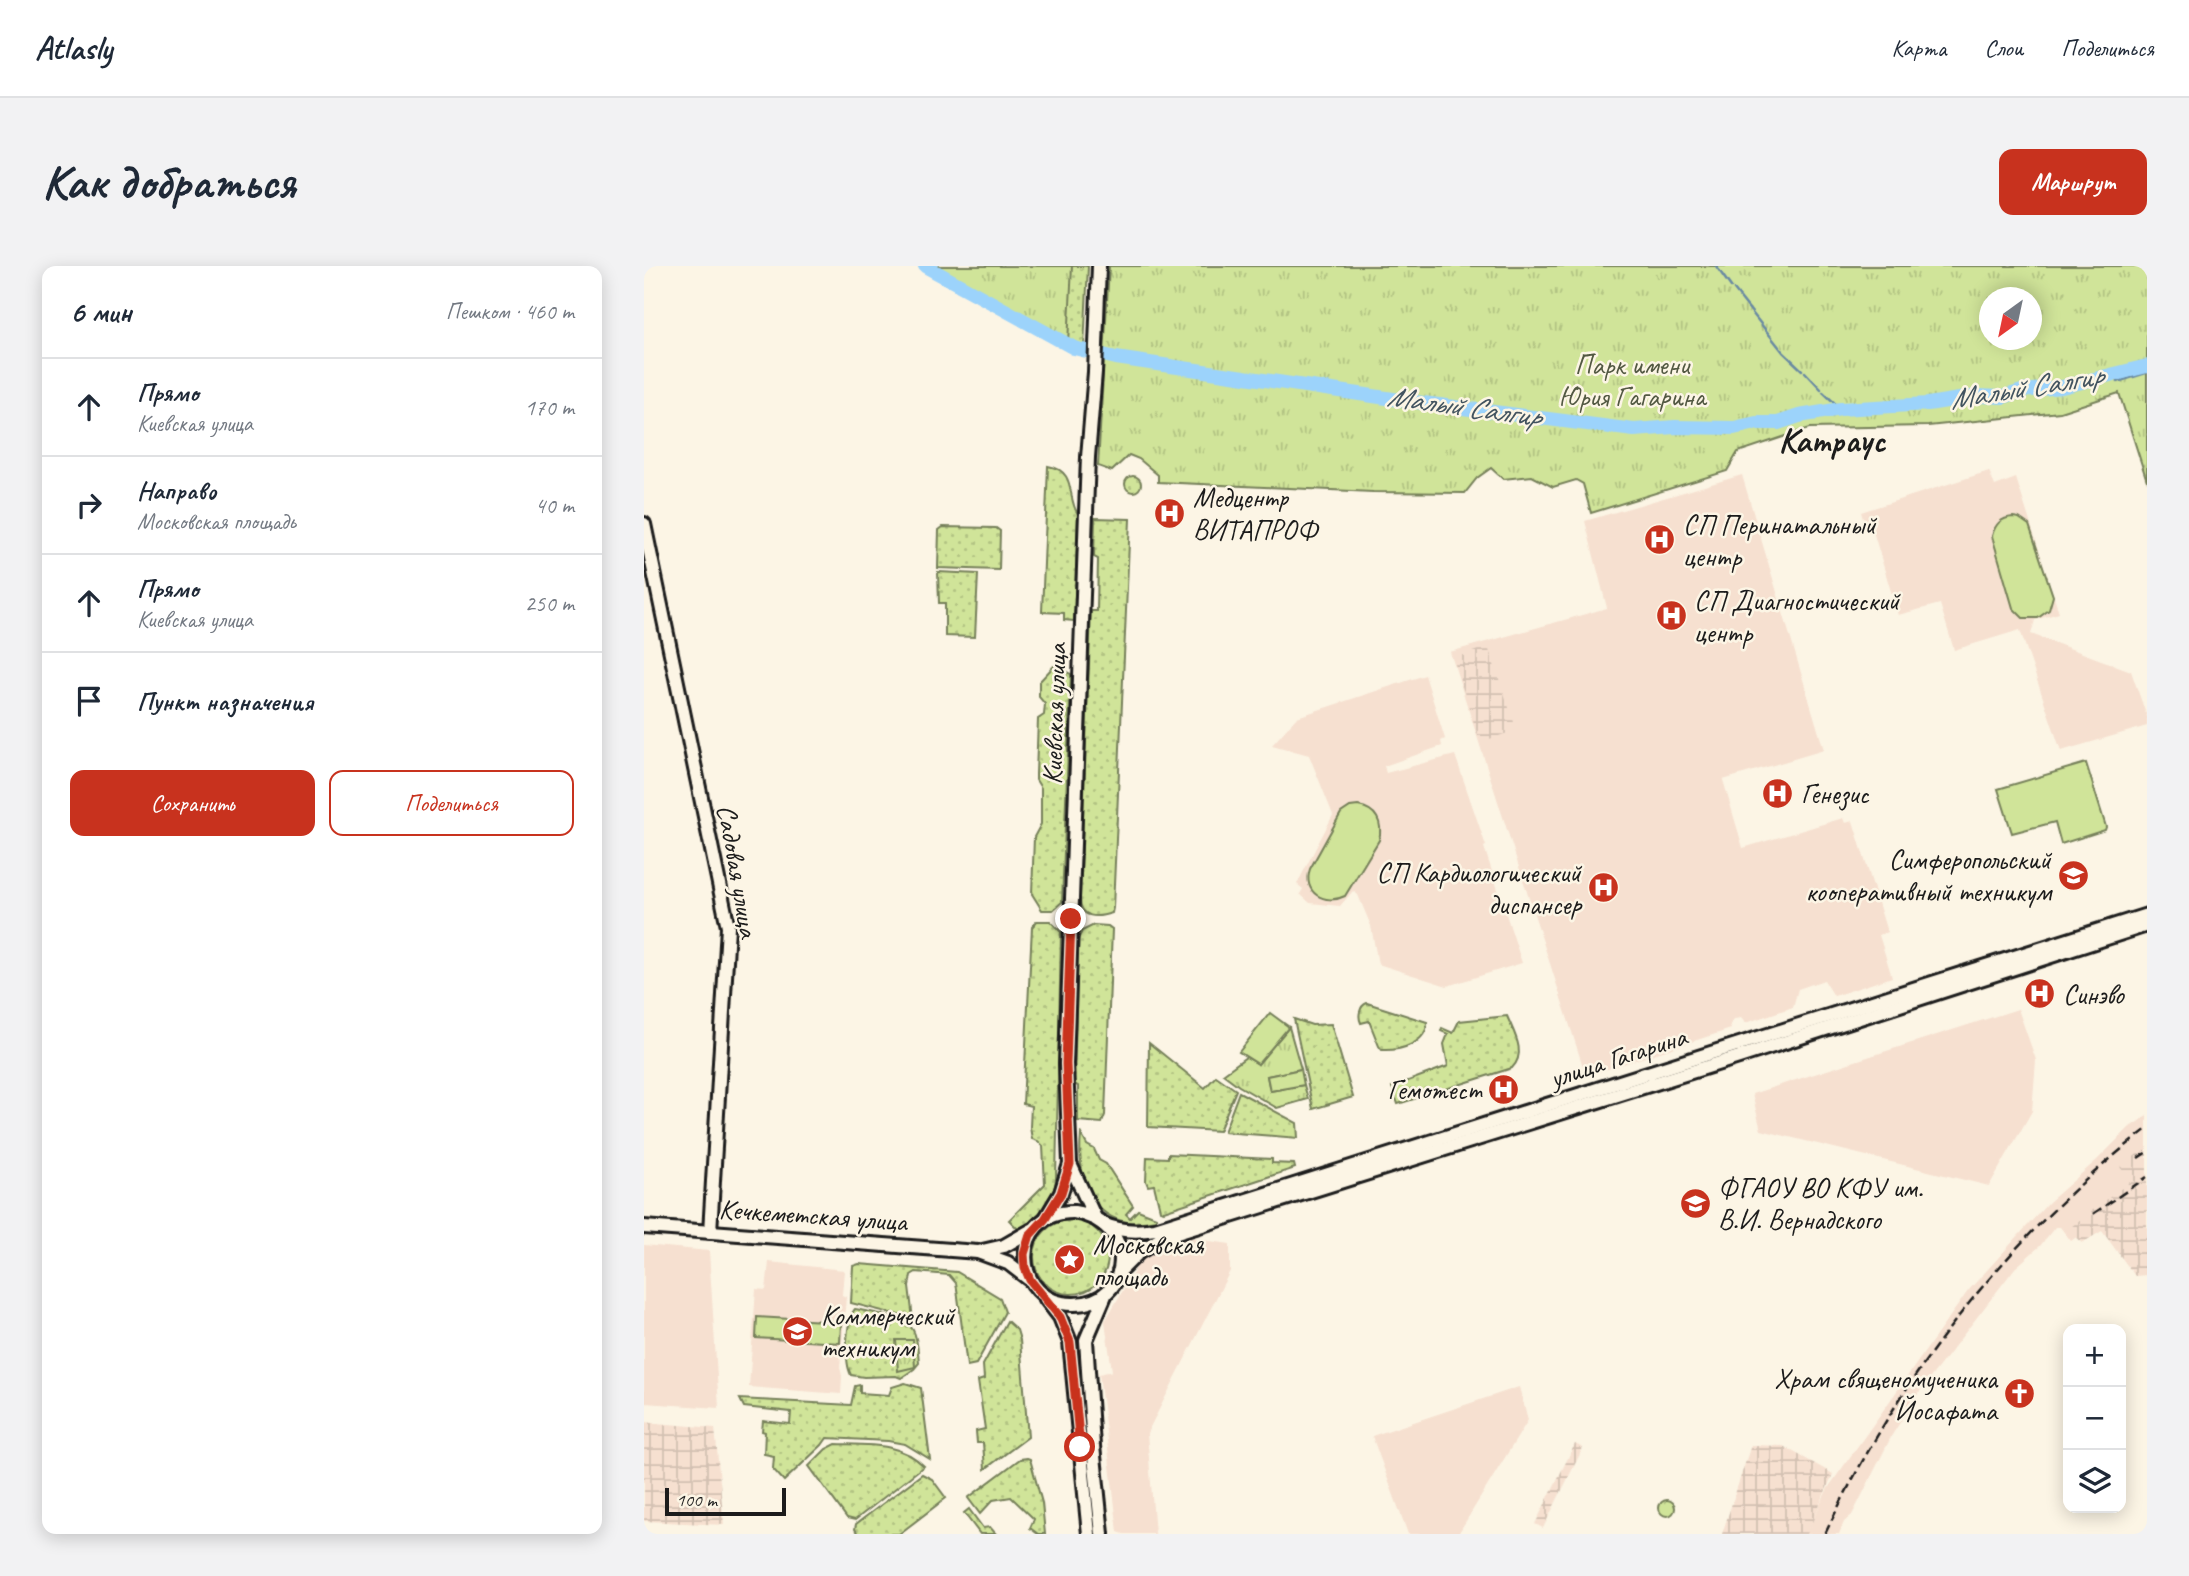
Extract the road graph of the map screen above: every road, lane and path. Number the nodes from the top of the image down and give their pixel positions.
1 (1099, 266) edge
2 (644, 524) edge
3 (2147, 915) edge
4 (2147, 925) edge
5 (1070, 1164) junction
6 (1045, 1219) junction
7 (1099, 1221) junction
8 (644, 1227) edge
9 (1034, 1229) junction
10 (709, 1232) junction
11 (978, 1252) junction
12 (1119, 1272) junction
13 (1030, 1280) junction
14 (1108, 1290) junction
15 (1039, 1291) junction
16 (1089, 1534) edge
17 (1102, 1534) edge

1 - 5 main road, Киевская улица
2 - 10 main road, Садовая улица
3 - 7 main road, улица Гагарина
4 - 12 main road, улица Гагарина
5 - 6 main road, Киевская улица
5 - 7 main road, Киевская улица
6 - 7 main road
6 - 9 main road
7 - 12 main road
8 - 10 main road, Кечкеметская улица
9 - 11 main road, Кечкеметская улица
9 - 13 main road
10 - 11 main road, Кечкеметская улица
11 - 13 main road, Кечкеметская улица
12 - 14 main road
13 - 15 main road
14 - 15 main road
14 - 17 main road
15 - 16 main road

